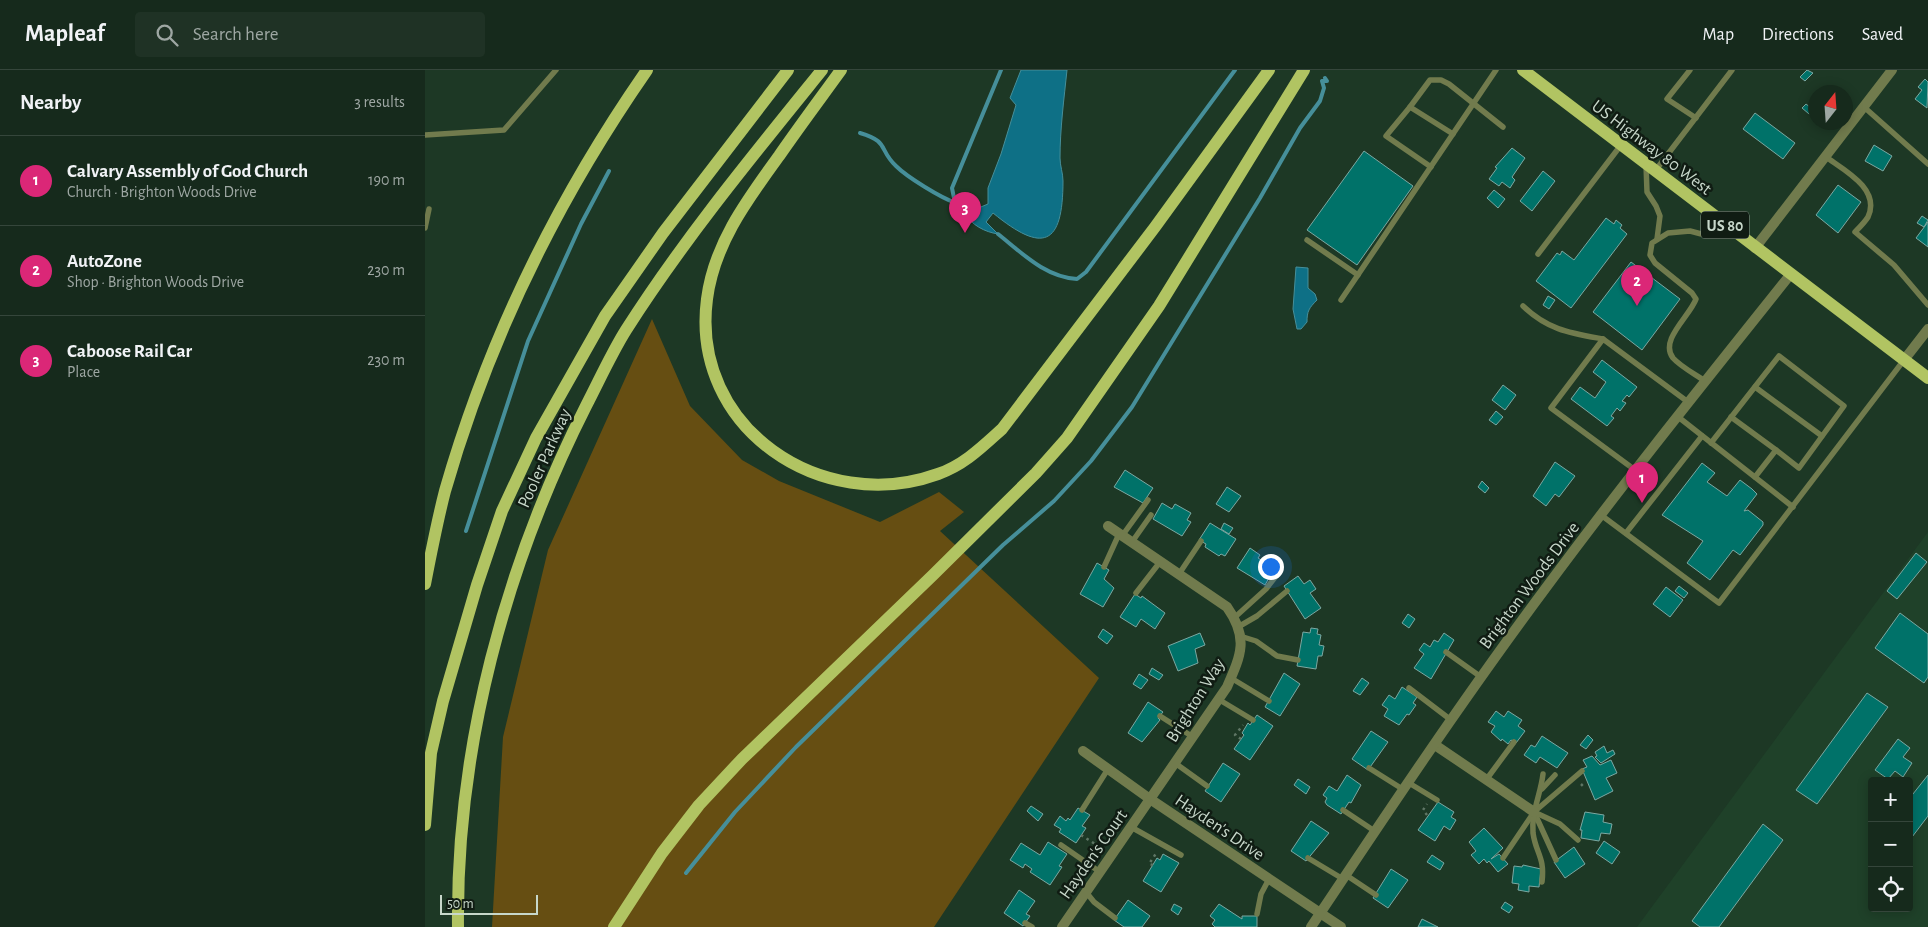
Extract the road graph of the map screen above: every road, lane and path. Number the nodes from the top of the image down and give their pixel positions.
1 (556, 70) edge
2 (647, 70) edge
3 (787, 70) edge
4 (822, 70) edge
5 (841, 70) edge
6 (1269, 70) edge
7 (1304, 70) edge
8 (1496, 70) edge
9 (1523, 70) edge
10 (1690, 70) edge
11 (1732, 70) edge
12 (1892, 70) edge
13 (1474, 103) junction
14 (1410, 107) junction
15 (1864, 107) junction
16 (1696, 118) junction
17 (1503, 127) dead end
18 (1453, 134) junction
19 (425, 135) edge
20 (1621, 145) junction
21 (1826, 156) junction
22 (1928, 164) edge
23 (1431, 167) junction
24 (1651, 168) junction
25 (429, 209) dead end
26 (425, 228) edge
27 (1735, 232) junction
28 (1657, 239) junction
29 (1307, 240) dead end
30 (1755, 248) junction
31 (1538, 254) dead end
32 (1358, 275) junction
33 (1790, 275) junction
34 (1341, 300) dead end
35 (1928, 305) edge
36 (1523, 306) dead end
37 (1928, 329) edge
38 (1603, 339) junction
39 (1904, 360) junction
40 (1928, 378) edge
41 (1705, 381) junction
42 (1755, 386) junction
43 (1689, 402) junction
44 (1677, 416) junction
45 (1731, 417) junction
46 (1702, 436) junction
47 (1822, 436) junction
48 (1711, 443) junction
49 (1776, 450) junction
50 (1635, 470) junction
51 (1755, 477) junction
52 (1148, 500) dead end
53 (1793, 507) junction
54 (1151, 514) dead end
55 (1601, 515) junction
56 (1108, 526) dead end
57 (1626, 533) junction
58 (1121, 535) junction
59 (1201, 541) dead end
60 (1132, 542) junction
61 (1160, 562) junction
62 (1104, 567) dead end
63 (1179, 574) junction
64 (1275, 576) dead end
65 (425, 584) edge
66 (1287, 591) dead end
67 (1136, 593) dead end
68 (1238, 627) junction
69 (1446, 652) dead end
70 (1298, 660) dead end
71 (1481, 677) junction
72 (1231, 678) junction
73 (1409, 688) dead end
74 (1218, 699) junction
75 (1269, 701) dead end
76 (1160, 716) dead end
77 (1251, 719) joint
78 (1451, 720) junction
79 (1193, 737) junction
80 (1241, 739) dead end
81 (1514, 742) dead end
82 (1435, 745) junction
83 (1083, 751) dead end
84 (1175, 763) junction
85 (1108, 768) junction
86 (1369, 768) dead end
87 (1583, 771) dead end
88 (1543, 774) dead end
89 (1555, 775) dead end
90 (1486, 780) junction
91 (1207, 786) dead end
92 (1406, 787) junction
93 (1540, 791) junction
94 (1434, 798) joint
95 (1150, 800) junction
96 (1082, 810) dead end
97 (1343, 810) dead end
98 (1534, 812) junction
99 (1427, 815) dead end
100 (425, 825) edge
101 (1131, 827) junction
102 (1376, 832) junction
103 (1081, 835) dead end
104 (1578, 840) dead end
105 (1161, 844) junction
106 (1061, 845) dead end
107 (1112, 855) junction
108 (1181, 855) dead end
109 (1308, 858) dead end
110 (1503, 858) dead end
111 (1556, 860) dead end
112 (1153, 866) dead end
113 (1100, 872) junction
114 (1345, 877) junction
115 (1269, 879) junction
116 (1542, 882) dead end
117 (1086, 892) junction
118 (1376, 895) dead end
119 (1257, 914) dead end
120 (1320, 914) junction
121 (1115, 918) dead end
122 (1025, 923) dead end
123 (1064, 926) edge
124 (459, 927) edge
125 (614, 927) edge
126 (1032, 927) edge
127 (1311, 927) edge
128 (1341, 927) edge

1 - 19 lane
2 - 65 main road
3 - 100 main road, Pooler Parkway
4 - 124 main road, Pooler Parkway
5 - 6 main road
7 - 125 main road
8 - 13 lane
9 - 20 main road, US Highway 80 West / US 80
10 - 16 lane
11 - 16 lane
12 - 15 street
13 - 14 lane
13 - 17 lane
13 - 18 lane
14 - 18 lane
14 - 23 lane
15 - 21 street
15 - 22 lane
16 - 24 lane
18 - 23 lane
20 - 24 main road, US Highway 80 West / US 80
20 - 31 lane
21 - 30 street
21 - 35 lane
23 - 32 lane
24 - 27 main road, US Highway 80 West / US 80
24 - 28 lane
25 - 26 lane
27 - 28 lane
27 - 30 main road, US Highway 80 West / US 80
28 - 41 lane
29 - 32 lane
30 - 33 main road, US Highway 80 West / US 80
32 - 34 lane
33 - 39 main road, US Highway 80 West / US 80
33 - 41 street, Brighton Woods Drive
36 - 38 lane
37 - 39 street
38 - 43 lane
38 - 50 lane
39 - 40 main road, US Highway 80 West / US 80
39 - 53 lane
41 - 43 street, Brighton Woods Drive
42 - 45 lane
42 - 47 lane
42 - 47 lane
43 - 44 street, Brighton Woods Drive
44 - 46 lane
44 - 50 street, Brighton Woods Drive
45 - 48 lane
45 - 49 lane
46 - 48 lane
46 - 57 lane
47 - 49 lane
48 - 51 lane
49 - 51 lane
50 - 55 street, Brighton Woods Drive
51 - 53 lane
52 - 58 lane
53 - 57 lane
54 - 60 lane
55 - 57 lane
55 - 71 street, Brighton Woods Drive
56 - 58 street
58 - 60 street
58 - 62 lane
59 - 63 lane
60 - 61 street
61 - 63 street
61 - 67 lane
63 - 68 street
64 - 68 lane
66 - 68 lane
68 - 70 lane
68 - 72 street, Brighton Way
69 - 71 lane
71 - 78 street, Brighton Woods Drive
72 - 74 street, Brighton Way
72 - 75 lane
73 - 78 lane
74 - 77 lane
74 - 79 street, Brighton Way
76 - 79 lane
77 - 80 path
78 - 82 street, Brighton Woods Drive
79 - 84 street, Brighton Way
81 - 90 lane
82 - 90 street
82 - 92 street, Brighton Woods Drive
83 - 85 street, Hayden's Drive
84 - 91 lane
84 - 95 street, Brighton Way
85 - 95 street, Hayden's Drive
85 - 96 lane
86 - 92 lane
87 - 98 lane
88 - 93 lane
89 - 93 lane
90 - 98 street
92 - 94 lane
92 - 102 street, Brighton Woods Drive
93 - 98 lane
94 - 99 path
95 - 101 street, Hayden's Court
95 - 115 street, Hayden's Drive
97 - 102 lane
98 - 104 lane
98 - 110 lane
98 - 111 lane
98 - 116 lane
101 - 105 lane
101 - 107 street, Hayden's Court
102 - 114 street, Brighton Woods Drive
103 - 107 path
105 - 108 lane
105 - 112 path
106 - 113 lane
107 - 113 street, Hayden's Court
109 - 114 lane
113 - 117 street, Hayden's Court
114 - 118 lane
114 - 120 street, Brighton Woods Drive
115 - 119 lane
115 - 120 street, Hayden's Drive
117 - 121 lane
117 - 123 street, Hayden's Court
120 - 127 street, Brighton Woods Drive
120 - 128 street, Hayden's Drive
122 - 126 lane

